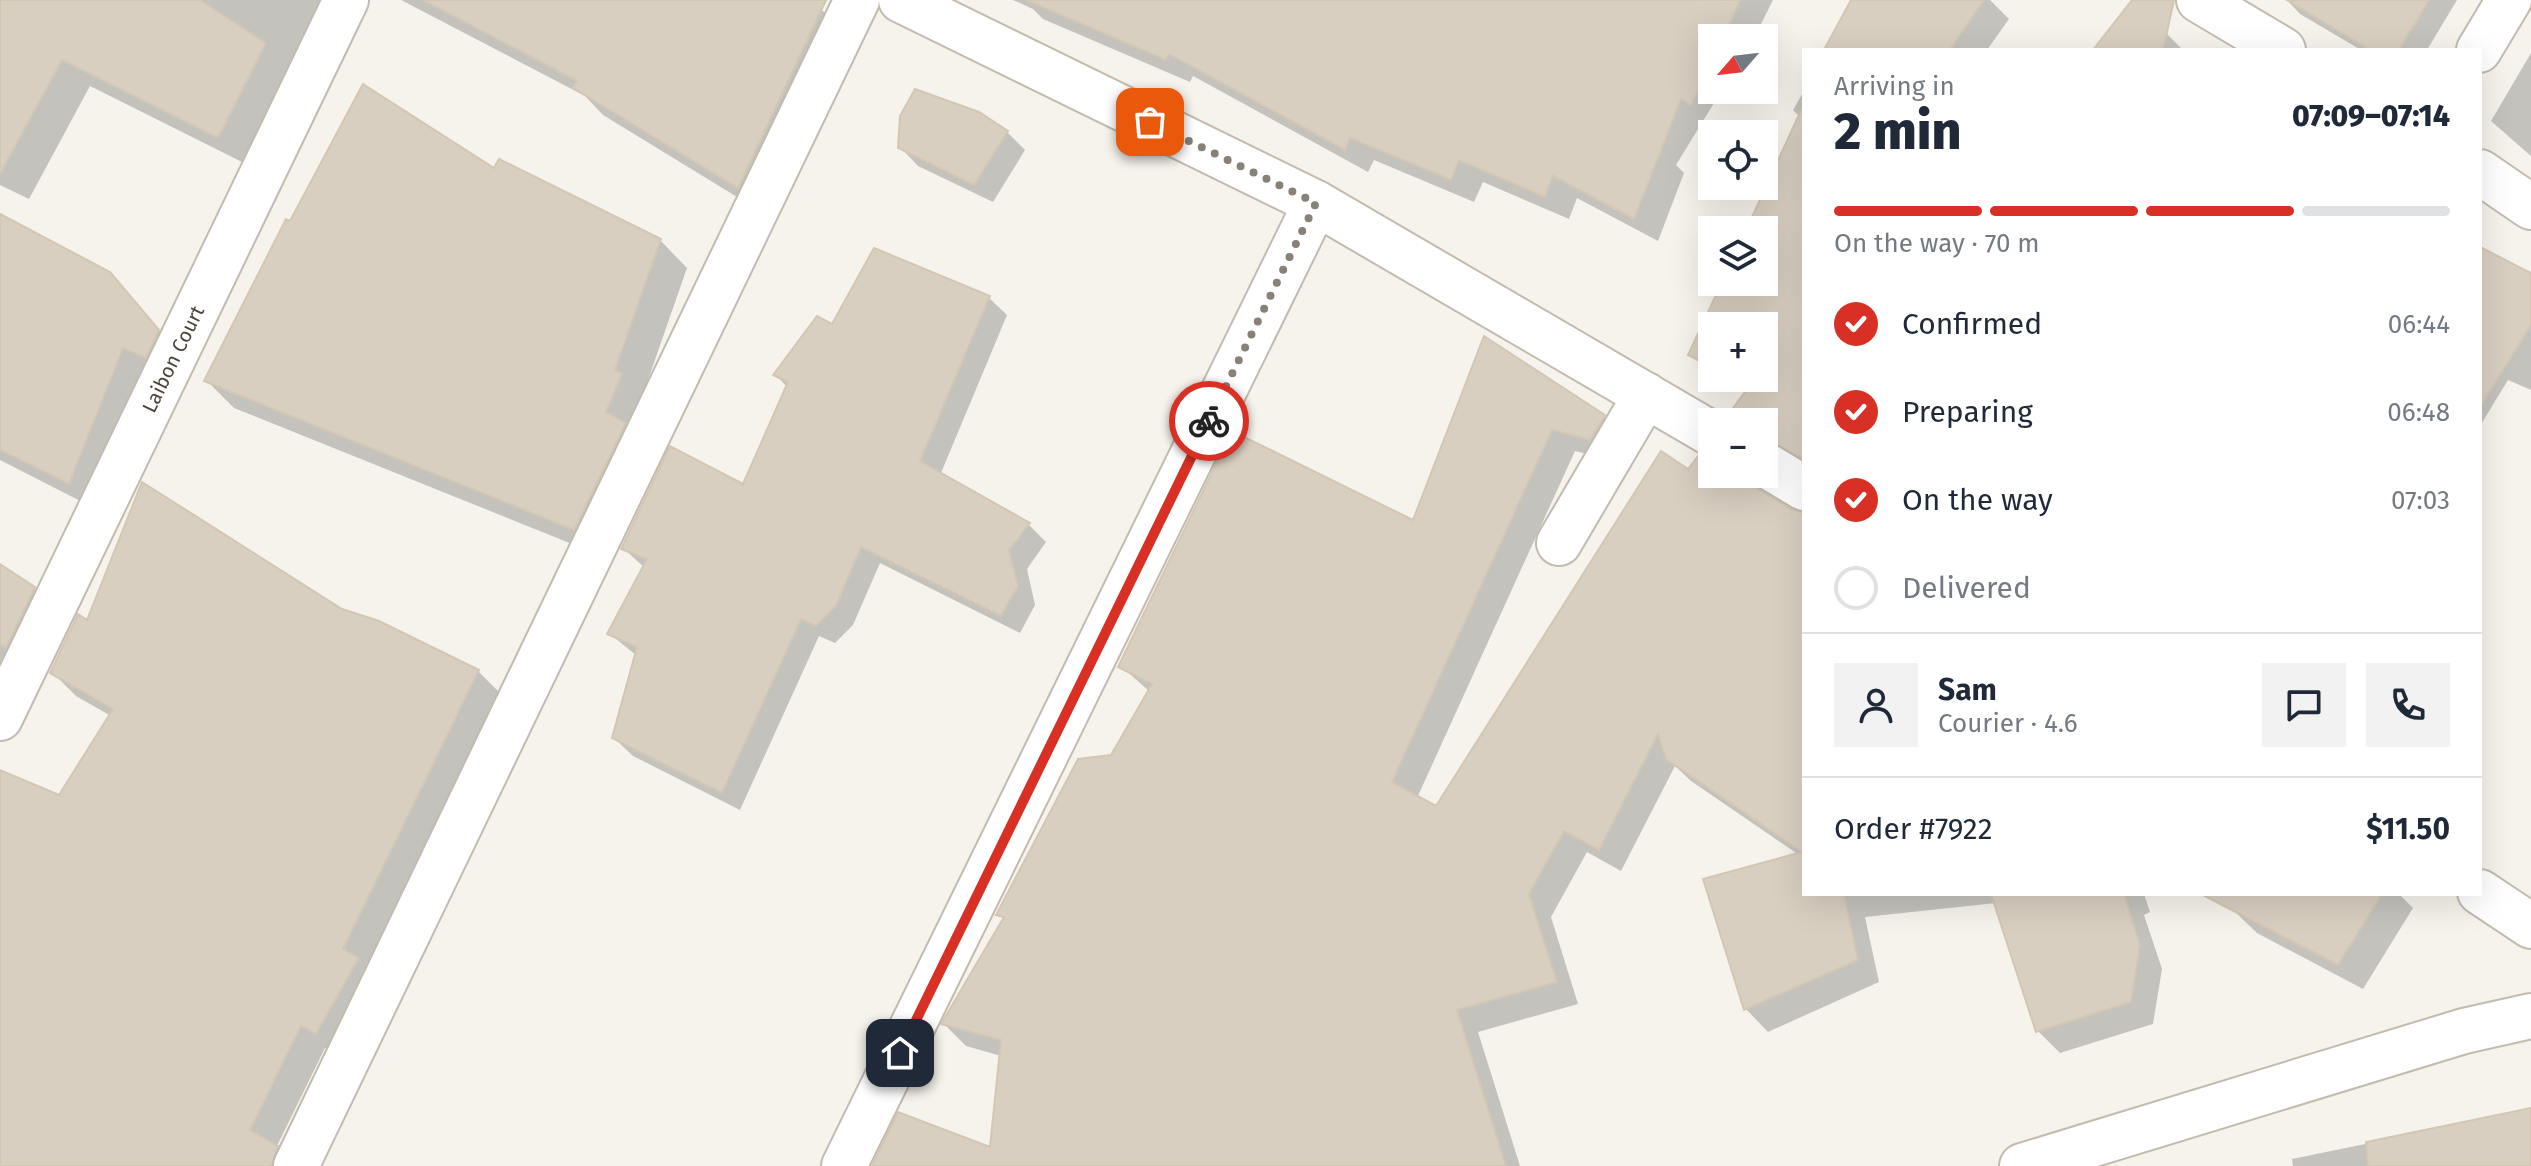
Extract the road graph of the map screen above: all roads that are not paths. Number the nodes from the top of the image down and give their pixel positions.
1 (346, 0) edge
2 (857, 0) edge
3 (901, 0) edge
4 (2199, 0) edge
5 (2509, 0) edge
6 (2280, 48) edge
7 (2480, 48) edge
8 (2482, 173) edge
9 (1316, 203) junction
10 (2531, 207) edge
11 (1646, 395) junction
12 (1698, 426) edge
13 (1778, 472) edge
14 (1802, 487) edge
15 (1559, 543) dead end
16 (0, 718) edge
17 (2482, 893) edge
18 (2531, 926) edge
19 (2531, 1016) edge
20 (296, 1166) edge
21 (844, 1166) edge
22 (2022, 1166) edge

1 - 16 street, Laibon Court
2 - 20 street
3 - 9 street
4 - 6 street
5 - 7 street
8 - 10 street
9 - 11 street
9 - 21 street
11 - 12 street
11 - 15 street
13 - 14 street
17 - 18 street
19 - 22 street

